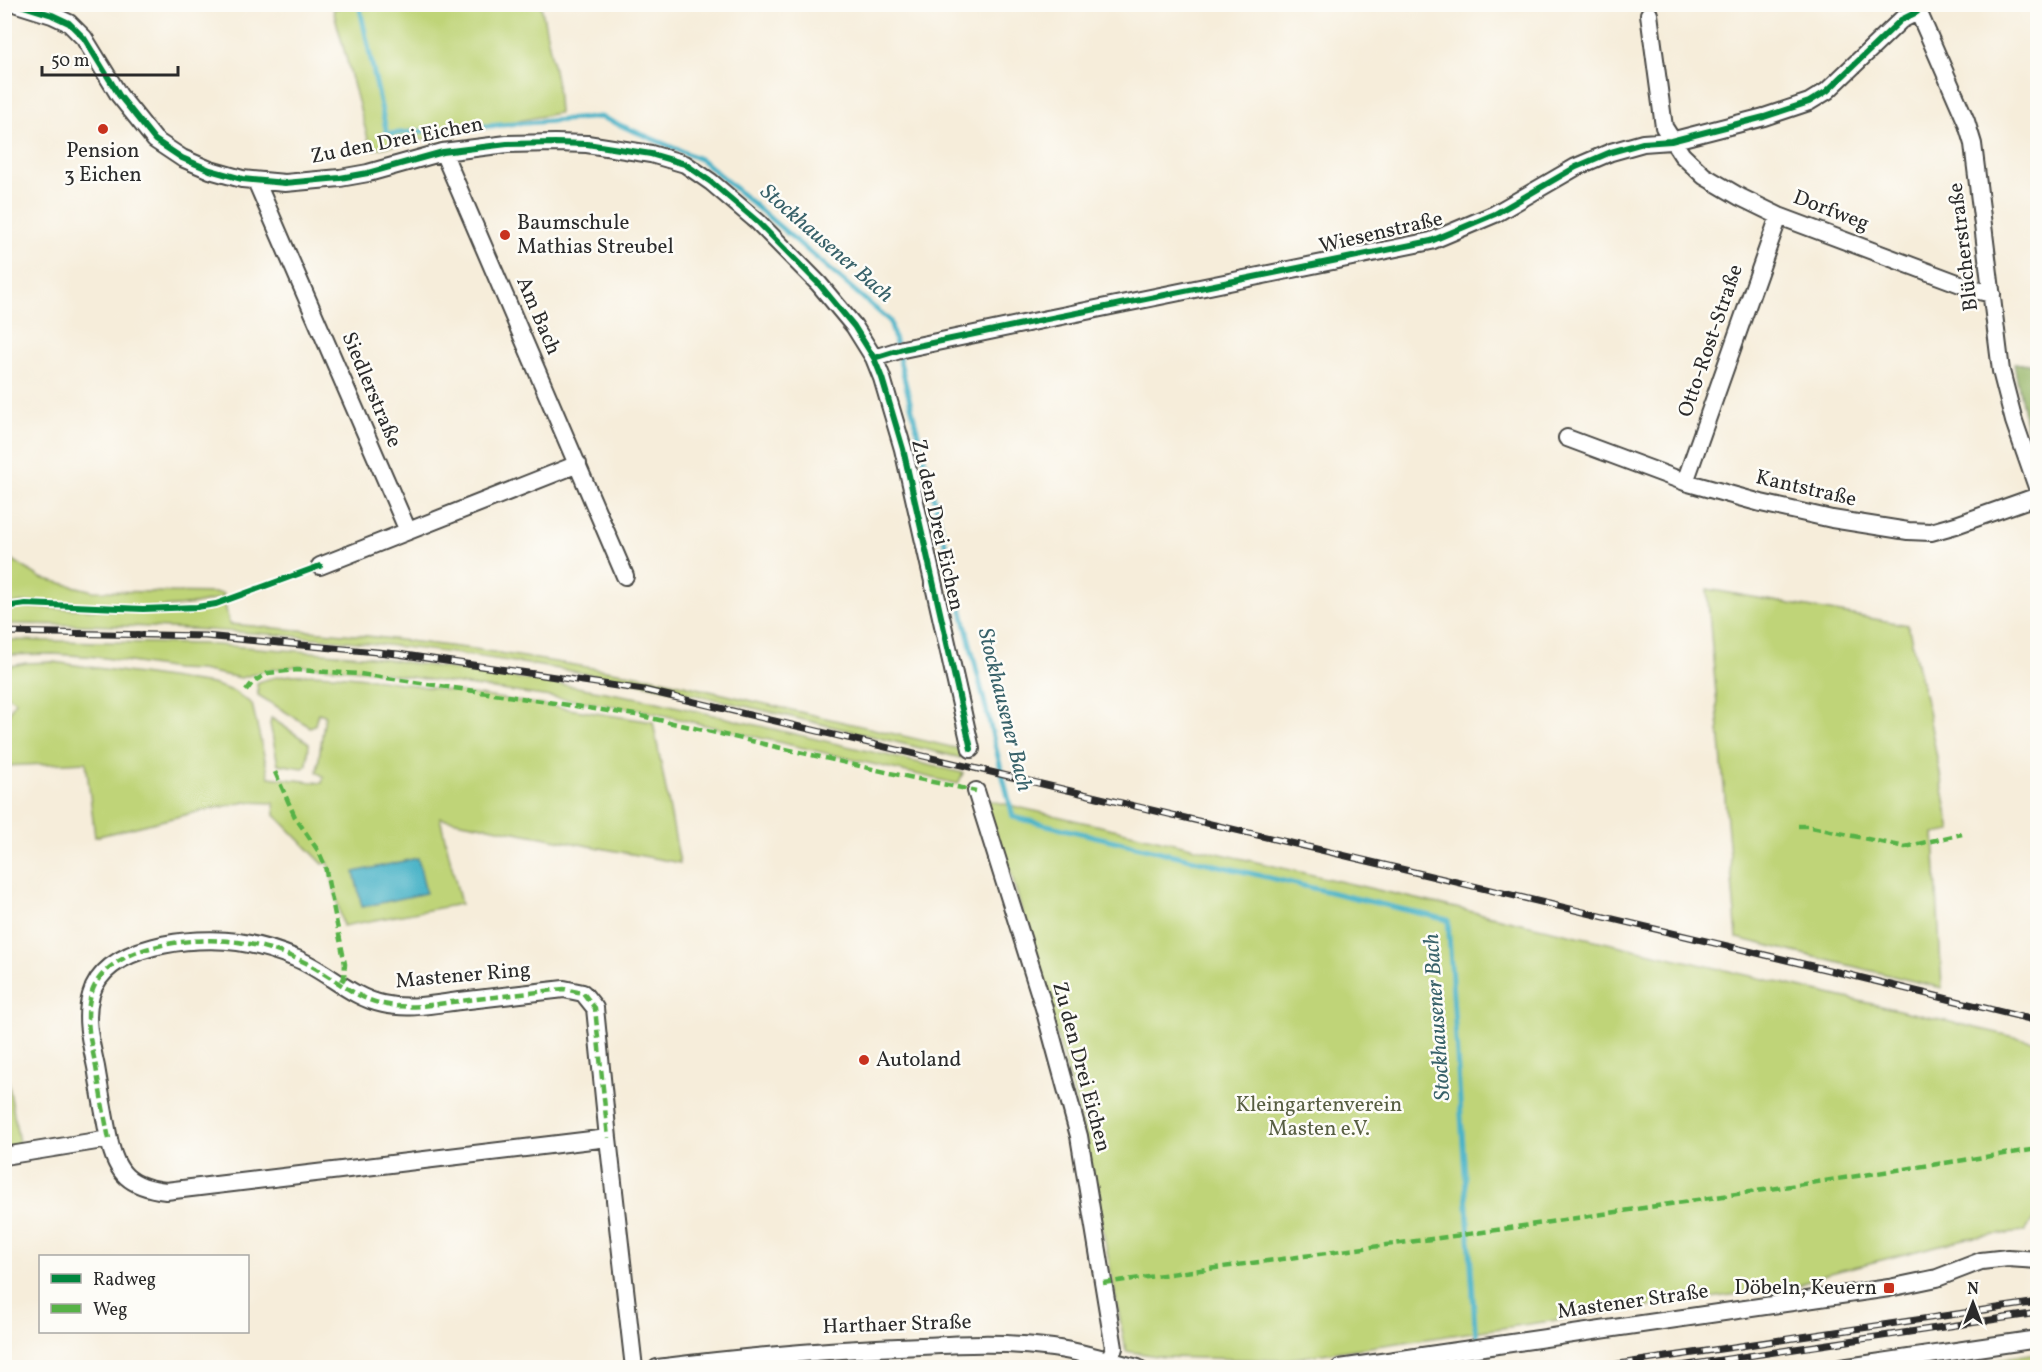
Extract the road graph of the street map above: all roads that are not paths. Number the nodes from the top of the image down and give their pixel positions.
1 (17, 4) edge
2 (1916, 8) edge
3 (1648, 14) dead end
4 (1671, 141) junction
5 (443, 152) junction
6 (256, 181) junction
7 (1779, 216) junction
8 (1992, 294) junction
9 (888, 354) junction
10 (1567, 438) dead end
11 (578, 464) junction
12 (1685, 482) junction
13 (2037, 490) edge
14 (2037, 496) edge
15 (408, 531) junction
16 (320, 566) dead end
17 (625, 576) dead end
18 (970, 749) dead end
19 (976, 790) dead end
20 (608, 1138) junction
21 (109, 1139) junction
22 (4, 1156) edge
23 (2037, 1260) edge
24 (2037, 1339) edge
25 (1109, 1360) junction
26 (1137, 1367) edge
27 (634, 1368) edge
28 (657, 1368) edge
29 (1340, 1368) edge
30 (1841, 1368) edge

1 - 6 street, Zu den Drei Eichen
2 - 4 street, Wiesenstraße
2 - 8 street, Blücherstraße
3 - 4 street
4 - 7 street, Dorfweg
4 - 9 street, Wiesenstraße
5 - 6 street, Zu den Drei Eichen
5 - 9 street, Zu den Drei Eichen
5 - 11 street, Am Bach
6 - 15 street, Siedlerstraße
7 - 8 street, Dorfweg
7 - 12 street, Otto-Rost-Straße
8 - 13 street, Blücherstraße
9 - 18 street, Zu den Drei Eichen
10 - 12 street, Kantstraße
11 - 15 street
11 - 17 street, Am Bach
12 - 14 street, Kantstraße
15 - 16 street
19 - 25 street, Zu den Drei Eichen
20 - 21 street, Mastener Ring
20 - 21 street, Mastener Ring
20 - 27 street, Mastener Ring
21 - 22 street
23 - 29 street, Mastener Straße
24 - 30 street
25 - 26 street, Harthaer Straße
25 - 28 street, Harthaer Straße

